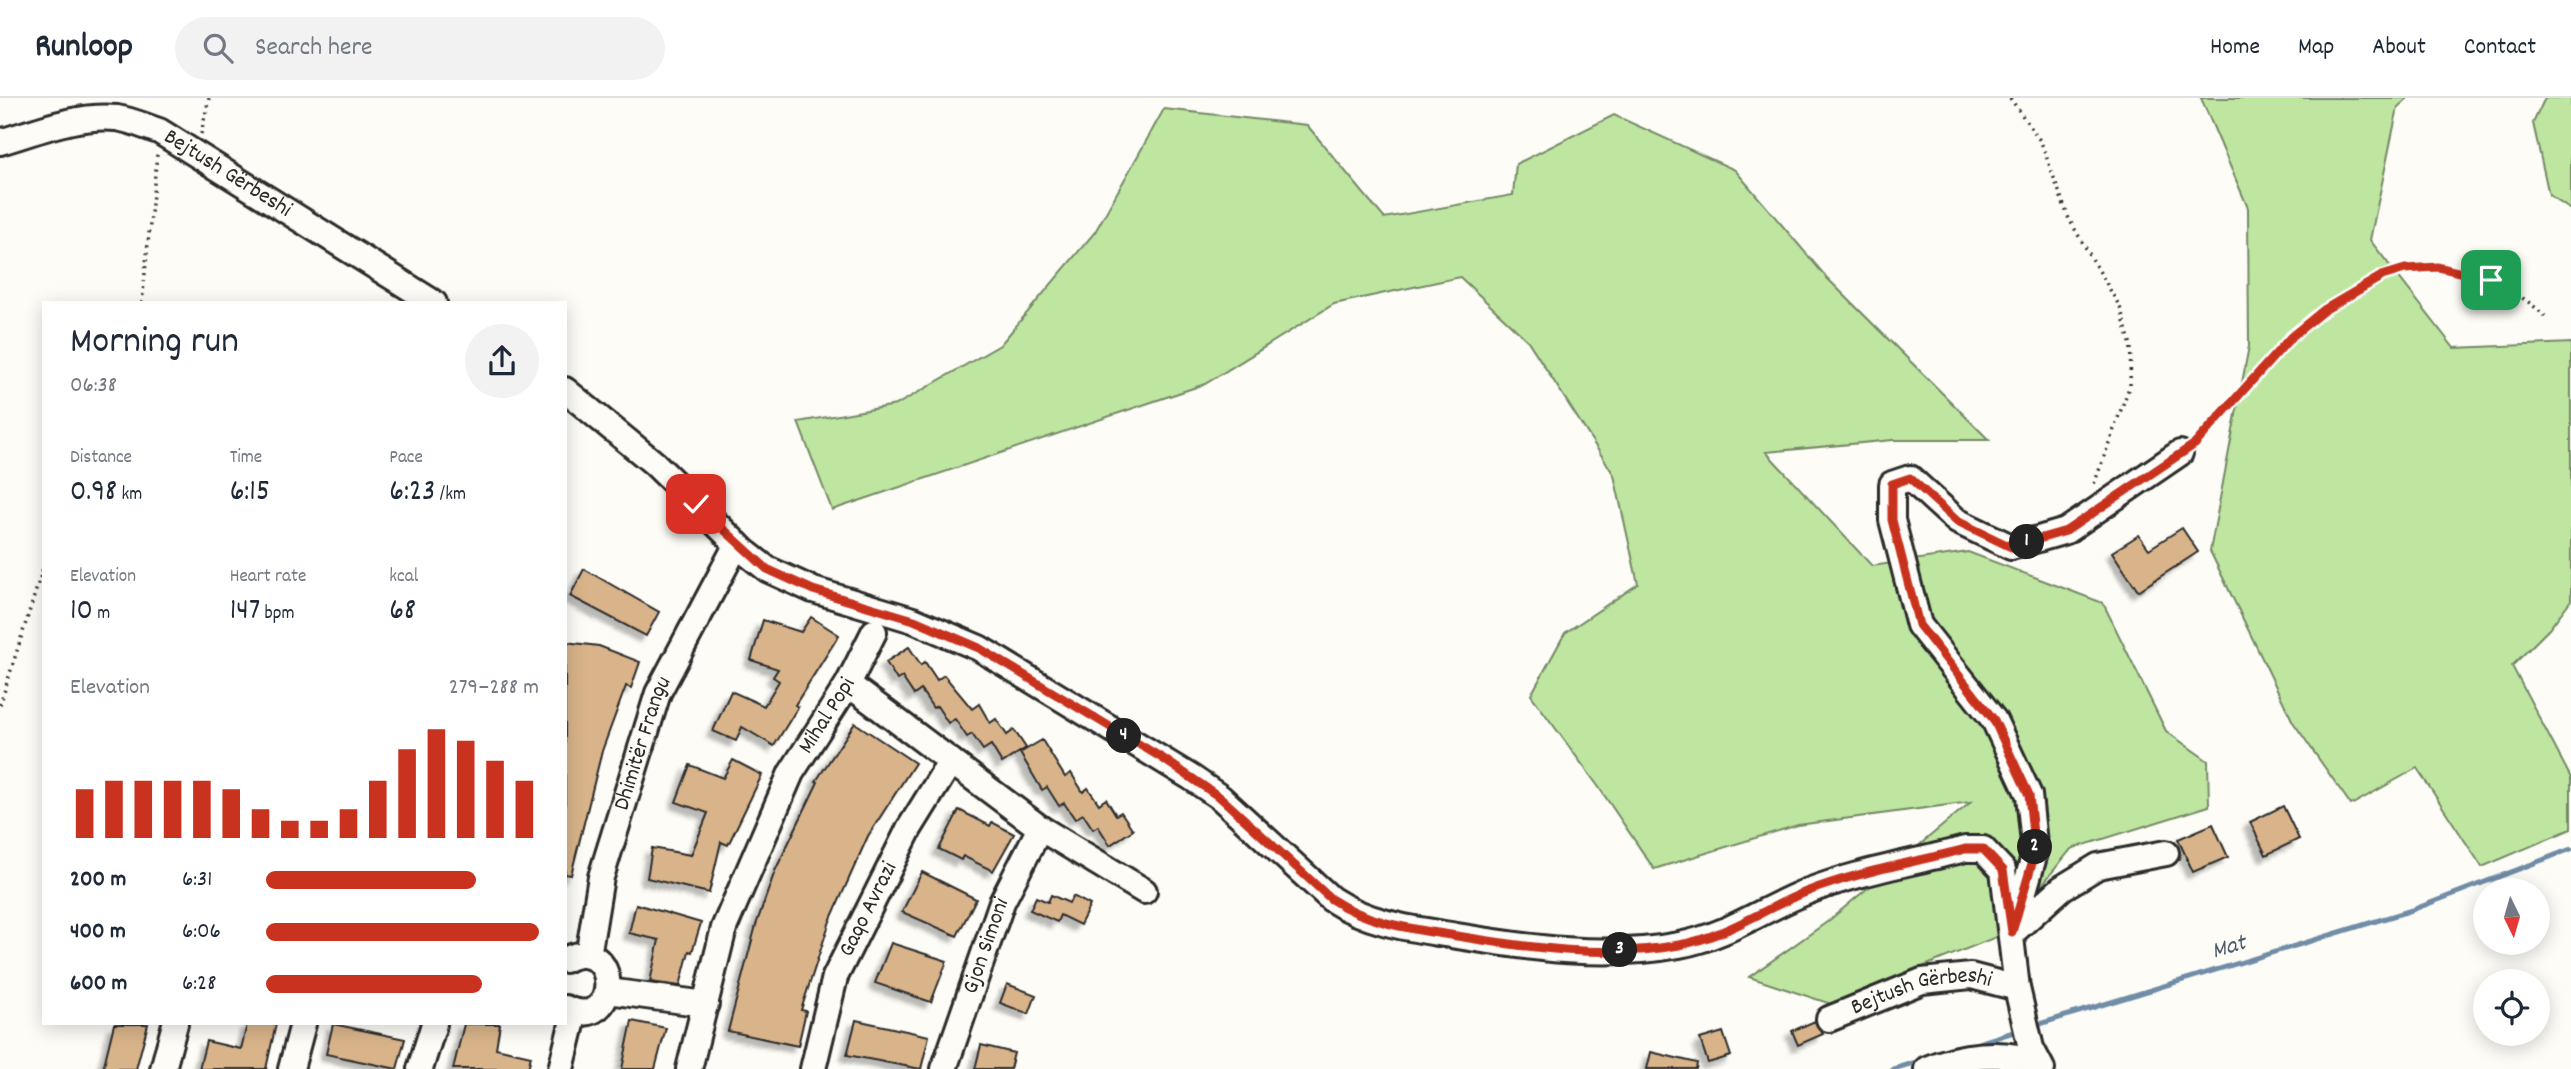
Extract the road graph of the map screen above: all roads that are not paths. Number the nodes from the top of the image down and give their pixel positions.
1 (0, 142) edge
2 (431, 301) edge
3 (567, 392) edge
4 (2180, 453) road end
5 (737, 544) junction
6 (874, 632) dead end
7 (848, 684) junction
8 (951, 761) junction
9 (1040, 828) junction
10 (2166, 853) dead end
11 (1144, 891) dead end
12 (2012, 932) junction
13 (576, 958) edge
14 (2017, 988) junction
15 (608, 991) junction
16 (706, 1004) junction
17 (570, 1011) edge
18 (1829, 1019) dead end
19 (175, 1025) edge
20 (303, 1025) edge
21 (434, 1025) edge
22 (2037, 1060) edge
23 (163, 1069) edge
24 (291, 1069) edge
25 (420, 1069) edge
26 (561, 1069) edge
27 (690, 1069) edge
28 (813, 1069) edge
29 (944, 1069) edge
30 (1927, 1069) edge

1 - 2 street, Bejtush Gërbeshi
3 - 5 street, Bejtush Gërbeshi
4 - 12 street
5 - 12 street, Bejtush Gërbeshi
5 - 13 street, Dhimitër Frangu
6 - 7 street
7 - 8 street, Mihal Popi
7 - 16 street, Mihal Popi
8 - 9 street, Mihal Popi
8 - 28 street, Gaqo Avrazi
9 - 11 street, Mihal Popi
9 - 29 street, Gjon Simoni
10 - 12 street
12 - 14 street, Bejtush Gërbeshi
13 - 15 street, Dhimitër Frangu
14 - 18 street, Bejtush Gërbeshi
14 - 22 street, Bejtush Gërbeshi
15 - 16 street
15 - 17 street
16 - 27 street, Mihal Popi
17 - 26 street
19 - 23 street
20 - 24 street
21 - 25 street
22 - 30 street

